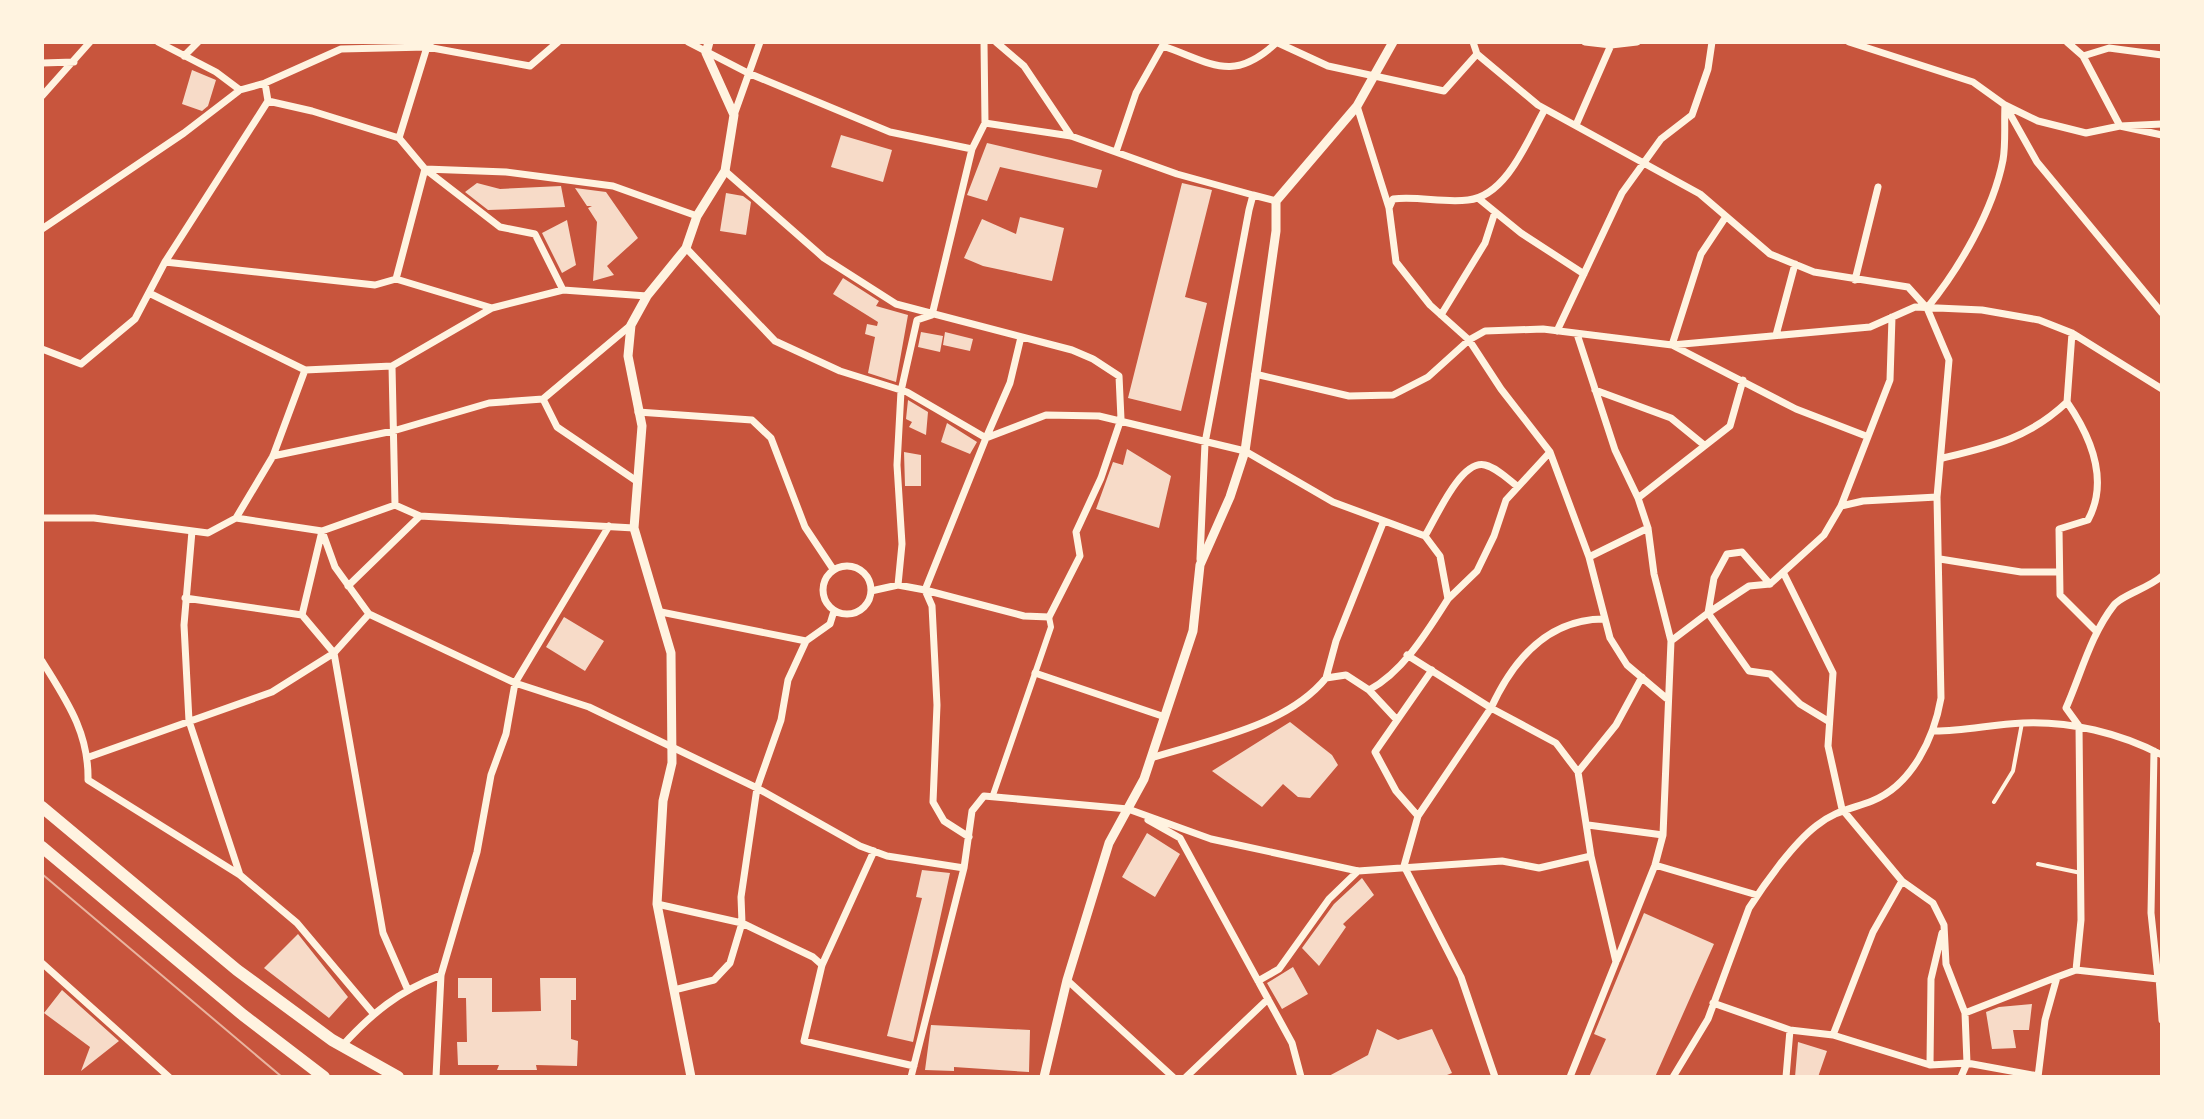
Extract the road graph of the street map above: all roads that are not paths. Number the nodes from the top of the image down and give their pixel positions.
1 (90, 42) edge
2 (158, 42) edge
3 (198, 42) edge
4 (558, 42) edge
5 (688, 42) edge
6 (709, 42) edge
7 (760, 42) edge
8 (984, 42) edge
9 (996, 42) edge
10 (1393, 42) edge
11 (1473, 42) edge
12 (1585, 42) edge
13 (1637, 42) edge
14 (1712, 42) edge
15 (1849, 42) edge
16 (2067, 42) edge
17 (1276, 43) edge
18 (429, 44) edge
19 (1164, 44) edge
20 (1611, 45) junction
21 (706, 53) junction
22 (1477, 54) junction
23 (2162, 55) edge
24 (184, 56) junction
25 (2083, 56) junction
26 (74, 62) junction
27 (42, 63) edge
28 (748, 73) junction
29 (1372, 78) junction
30 (265, 83) junction
31 (240, 90) junction
32 (42, 96) edge
33 (268, 101) junction
34 (2005, 105) junction
35 (1357, 106) junction
36 (1545, 109) junction
37 (734, 115) junction
38 (985, 123) junction
39 (2162, 124) edge
40 (1576, 125) junction
41 (2120, 126) junction
42 (2162, 135) edge
43 (1071, 136) junction
44 (399, 138) junction
45 (972, 149) junction
46 (1116, 152) junction
47 (1642, 165) junction
48 (425, 169) junction
49 (725, 171) junction
50 (1878, 187) dead end
51 (1253, 195) junction
52 (1478, 198) junction
53 (1276, 201) junction
54 (1389, 208) junction
55 (1495, 212) junction
56 (697, 216) junction
57 (1725, 218) junction
58 (42, 229) edge
59 (686, 248) junction
60 (165, 262) junction
61 (1795, 264) junction
62 (1584, 274) junction
63 (396, 279) junction
64 (1855, 280) junction
65 (563, 290) junction
66 (149, 293) junction
67 (647, 296) junction
68 (42, 306) edge
69 (492, 308) junction
70 (1927, 308) junction
71 (2162, 313) edge
72 (932, 315) junction
73 (1441, 315) junction
74 (1892, 317) junction
75 (42, 323) edge
76 (631, 325) junction
77 (1557, 331) junction
78 (2072, 333) junction
79 (1577, 334) junction
80 (1776, 335) junction
81 (1021, 337) junction
82 (1469, 340) junction
83 (1672, 345) junction
84 (42, 349) edge
85 (392, 366) junction
86 (305, 370) junction
87 (1255, 374) junction
88 (1743, 380) junction
89 (2162, 389) edge
90 (1595, 390) junction
91 (901, 391) junction
92 (543, 399) junction
93 (2067, 402) junction
94 (638, 412) junction
95 (1121, 419) junction
96 (393, 431) junction
97 (1866, 436) junction
98 (986, 438) junction
99 (1205, 443) junction
100 (1704, 445) junction
101 (1245, 451) junction
102 (1550, 452) junction
103 (273, 456) junction
104 (1943, 458) junction
105 (638, 482) junction
106 (1517, 486) junction
107 (1937, 497) junction
108 (1638, 498) junction
109 (395, 505) junction
110 (1841, 506) junction
111 (420, 516) junction
112 (42, 518) edge
113 (236, 518) junction
114 (1383, 523) junction
115 (609, 526) junction
116 (634, 528) junction
117 (1648, 528) junction
118 (192, 531) junction
119 (322, 531) junction
120 (1425, 536) junction
121 (1589, 557) junction
122 (1940, 559) junction
123 (1200, 565) junction
124 (833, 569) junction
125 (2058, 572) junction
126 (1784, 574) junction
127 (2162, 576) edge
128 (1770, 584) junction
129 (898, 585) junction
130 (348, 586) junction
131 (925, 590) junction
132 (871, 591) junction
133 (185, 598) junction
134 (1448, 599) junction
135 (834, 611) junction
136 (661, 612) junction
137 (1708, 613) junction
138 (369, 614) junction
139 (302, 615) junction
140 (1049, 617) junction
141 (1604, 619) junction
142 (2096, 631) junction
143 (806, 641) junction
144 (1671, 641) junction
145 (334, 653) junction
146 (1407, 655) junction
147 (42, 661) edge
148 (1432, 670) junction
149 (1035, 673) junction
150 (1642, 677) junction
151 (1326, 678) junction
152 (515, 683) junction
153 (1369, 690) junction
154 (1666, 698) junction
155 (1491, 708) junction
156 (1165, 717) junction
157 (1397, 720) junction
158 (189, 721) junction
159 (1828, 721) junction
160 (2022, 723) junction
161 (2079, 726) junction
162 (1935, 731) junction
163 (672, 748) junction
164 (2154, 751) junction
165 (2162, 755) edge
166 (89, 757) junction
167 (1151, 758) junction
168 (1578, 772) junction
169 (757, 788) junction
170 (993, 795) junction
171 (1994, 802) dead end
172 (42, 807) edge
173 (1128, 809) junction
174 (1842, 809) junction
175 (1418, 816) junction
176 (1588, 825) junction
177 (1663, 835) junction
178 (969, 837) junction
179 (42, 847) edge
180 (874, 851) junction
181 (1591, 856) junction
182 (2038, 864) dead end
183 (1655, 865) junction
184 (1404, 866) junction
185 (964, 868) junction
186 (1358, 871) junction
187 (2081, 873) junction
188 (240, 875) junction
189 (1902, 881) junction
190 (1757, 895) junction
191 (657, 904) junction
192 (742, 923) junction
193 (1944, 925) junction
194 (1616, 962) junction
195 (42, 963) edge
196 (822, 965) junction
197 (2076, 970) junction
198 (441, 975) junction
199 (2160, 975) edge
200 (2057, 977) junction
201 (1067, 980) junction
202 (1258, 981) junction
203 (407, 988) junction
204 (674, 990) junction
205 (1268, 999) junction
206 (1713, 1003) junction
207 (372, 1012) junction
208 (1965, 1013) junction
209 (2162, 1020) edge
210 (1790, 1030) junction
211 (1833, 1035) junction
212 (342, 1046) junction
213 (1967, 1063) junction
214 (1930, 1065) junction
215 (914, 1066) junction
216 (163, 1075) edge
217 (324, 1077) edge
218 (398, 1077) edge
219 (436, 1077) edge
220 (691, 1077) edge
221 (911, 1077) edge
222 (1044, 1077) edge
223 (1173, 1077) edge
224 (1186, 1077) edge
225 (1301, 1077) edge
226 (1495, 1077) edge
227 (1570, 1077) edge
228 (1673, 1077) edge
229 (1786, 1077) edge
230 (1961, 1077) edge
231 (2038, 1077) edge

1 - 26 street
2 - 24 street
3 - 24 street
4 - 18 street
5 - 21 street
6 - 21 street
7 - 28 street
8 - 38 street
9 - 43 street
10 - 29 street
11 - 22 street
12 - 20 street
13 - 20 street
14 - 47 street
15 - 34 street
16 - 25 street
17 - 19 street
17 - 29 street
18 - 30 street
18 - 44 street
19 - 46 street
20 - 40 street
21 - 28 street
21 - 37 street
22 - 29 street
22 - 36 street
23 - 25 street
24 - 31 street
25 - 41 street
26 - 27 street
26 - 32 street
28 - 37 street
28 - 45 street
29 - 35 street
30 - 31 street
30 - 33 street
31 - 58 street
33 - 44 street
33 - 60 street
34 - 41 street
34 - 70 street
34 - 71 street
35 - 53 street
35 - 54 street
36 - 40 street
36 - 52 street
37 - 49 street
38 - 43 street
38 - 45 street
39 - 41 street
40 - 47 street
41 - 42 street
43 - 46 street
44 - 48 street
45 - 72 street
46 - 51 street
47 - 57 street
47 - 62 street
48 - 56 street
48 - 63 street
48 - 65 street
49 - 56 street
49 - 72 street
50 - 64 street
51 - 53 street
51 - 99 street
52 - 54 street
52 - 55 street
53 - 87 street
54 - 73 street
55 - 62 street
55 - 73 street
56 - 59 street
57 - 61 street
57 - 83 street
59 - 67 street
59 - 91 street
60 - 63 street
60 - 66 street
61 - 64 street
61 - 80 street
62 - 77 street
63 - 69 street
64 - 70 street
65 - 67 street
65 - 69 street
66 - 84 street
66 - 86 street
67 - 76 street
68 - 75 lane
69 - 85 street
70 - 74 street
70 - 78 street
70 - 104 street
72 - 81 street
72 - 91 street
73 - 82 street
74 - 80 street
74 - 97 street
76 - 92 street
76 - 94 street
77 - 79 street
77 - 82 street
78 - 89 street
78 - 93 street
79 - 83 street
79 - 90 street
80 - 83 street
81 - 95 street
81 - 98 street
82 - 87 street
82 - 102 street
83 - 88 street
85 - 86 street
85 - 96 street
86 - 103 street
87 - 101 street
88 - 97 street
88 - 100 street
90 - 100 street
90 - 108 street
91 - 98 street
91 - 129 street
92 - 96 street
92 - 105 street
93 - 104 street
93 - 125 street
94 - 105 street
94 - 124 street
95 - 98 street
95 - 99 street
95 - 140 street
96 - 103 street
96 - 109 street
97 - 110 street
98 - 131 street
99 - 101 street
99 - 123 street
100 - 108 street
101 - 114 street
101 - 123 street
102 - 106 street
102 - 121 street
103 - 113 street
104 - 107 street
105 - 116 street
106 - 120 street
106 - 134 street
107 - 110 street
107 - 122 street
108 - 117 street
109 - 111 street
109 - 119 street
110 - 126 street
111 - 115 street
111 - 130 street
112 - 118 street
113 - 118 street
113 - 119 street
114 - 120 street
114 - 151 street
115 - 116 street
115 - 152 street
116 - 136 street
117 - 121 street
117 - 144 street
118 - 133 street
119 - 130 street
119 - 139 street
120 - 134 street
121 - 141 street
122 - 125 street
122 - 162 street
123 - 156 street
124 - 132 street
124 - 135 street
125 - 142 street
126 - 128 street
126 - 159 street
127 - 142 street
128 - 137 street
128 - 137 street
129 - 131 street
129 - 132 street
130 - 138 street
131 - 140 street
131 - 178 street
132 - 135 street
133 - 139 street
133 - 158 street
134 - 146 street
135 - 143 street
136 - 143 street
136 - 163 street
137 - 144 street
137 - 159 street
138 - 145 street
138 - 152 street
139 - 145 street
140 - 149 street
141 - 150 street
141 - 155 street
142 - 161 street
143 - 169 street
144 - 154 street
145 - 158 street
145 - 203 street
146 - 148 street
146 - 153 street
147 - 166 street
148 - 155 street
148 - 157 street
149 - 156 street
149 - 170 street
150 - 154 street
150 - 168 street
151 - 153 street
151 - 167 street
152 - 163 street
152 - 198 street
153 - 157 street
154 - 177 street
155 - 168 street
155 - 175 street
156 - 167 street
157 - 175 street
158 - 166 street
158 - 188 street
159 - 174 street
160 - 161 street
160 - 162 street
160 - 171 lane
161 - 164 street
161 - 187 street
162 - 174 street
163 - 169 street
163 - 191 street
164 - 165 street
164 - 199 street
166 - 188 street
167 - 173 street
168 - 176 street
169 - 180 street
169 - 192 street
170 - 173 street
170 - 178 street
172 - 212 main road
173 - 186 street
173 - 201 street
173 - 202 street
174 - 189 street
174 - 190 street
175 - 184 street
176 - 177 street
176 - 181 street
177 - 183 street
178 - 185 street
179 - 217 main road
180 - 185 street
180 - 196 street
181 - 184 street
181 - 194 street
182 - 187 lane
183 - 190 street
183 - 194 street
184 - 186 street
184 - 226 street
185 - 215 street
186 - 202 street
187 - 197 street
188 - 207 street
189 - 193 street
189 - 211 street
190 - 206 street
191 - 192 street
191 - 204 street
192 - 196 street
192 - 204 street
193 - 208 street
193 - 214 street
194 - 227 street
195 - 216 street
196 - 215 street
197 - 199 street
197 - 200 street
198 - 203 street
198 - 219 street
199 - 209 street
200 - 208 street
200 - 231 street
201 - 222 street
201 - 223 street
202 - 205 street
203 - 207 street
204 - 220 street
205 - 224 street
205 - 225 street
206 - 210 street
206 - 228 street
207 - 212 street
208 - 213 street
210 - 211 street
210 - 229 street
211 - 214 street
212 - 218 main road
213 - 214 street
213 - 230 street
213 - 231 street
215 - 221 street

